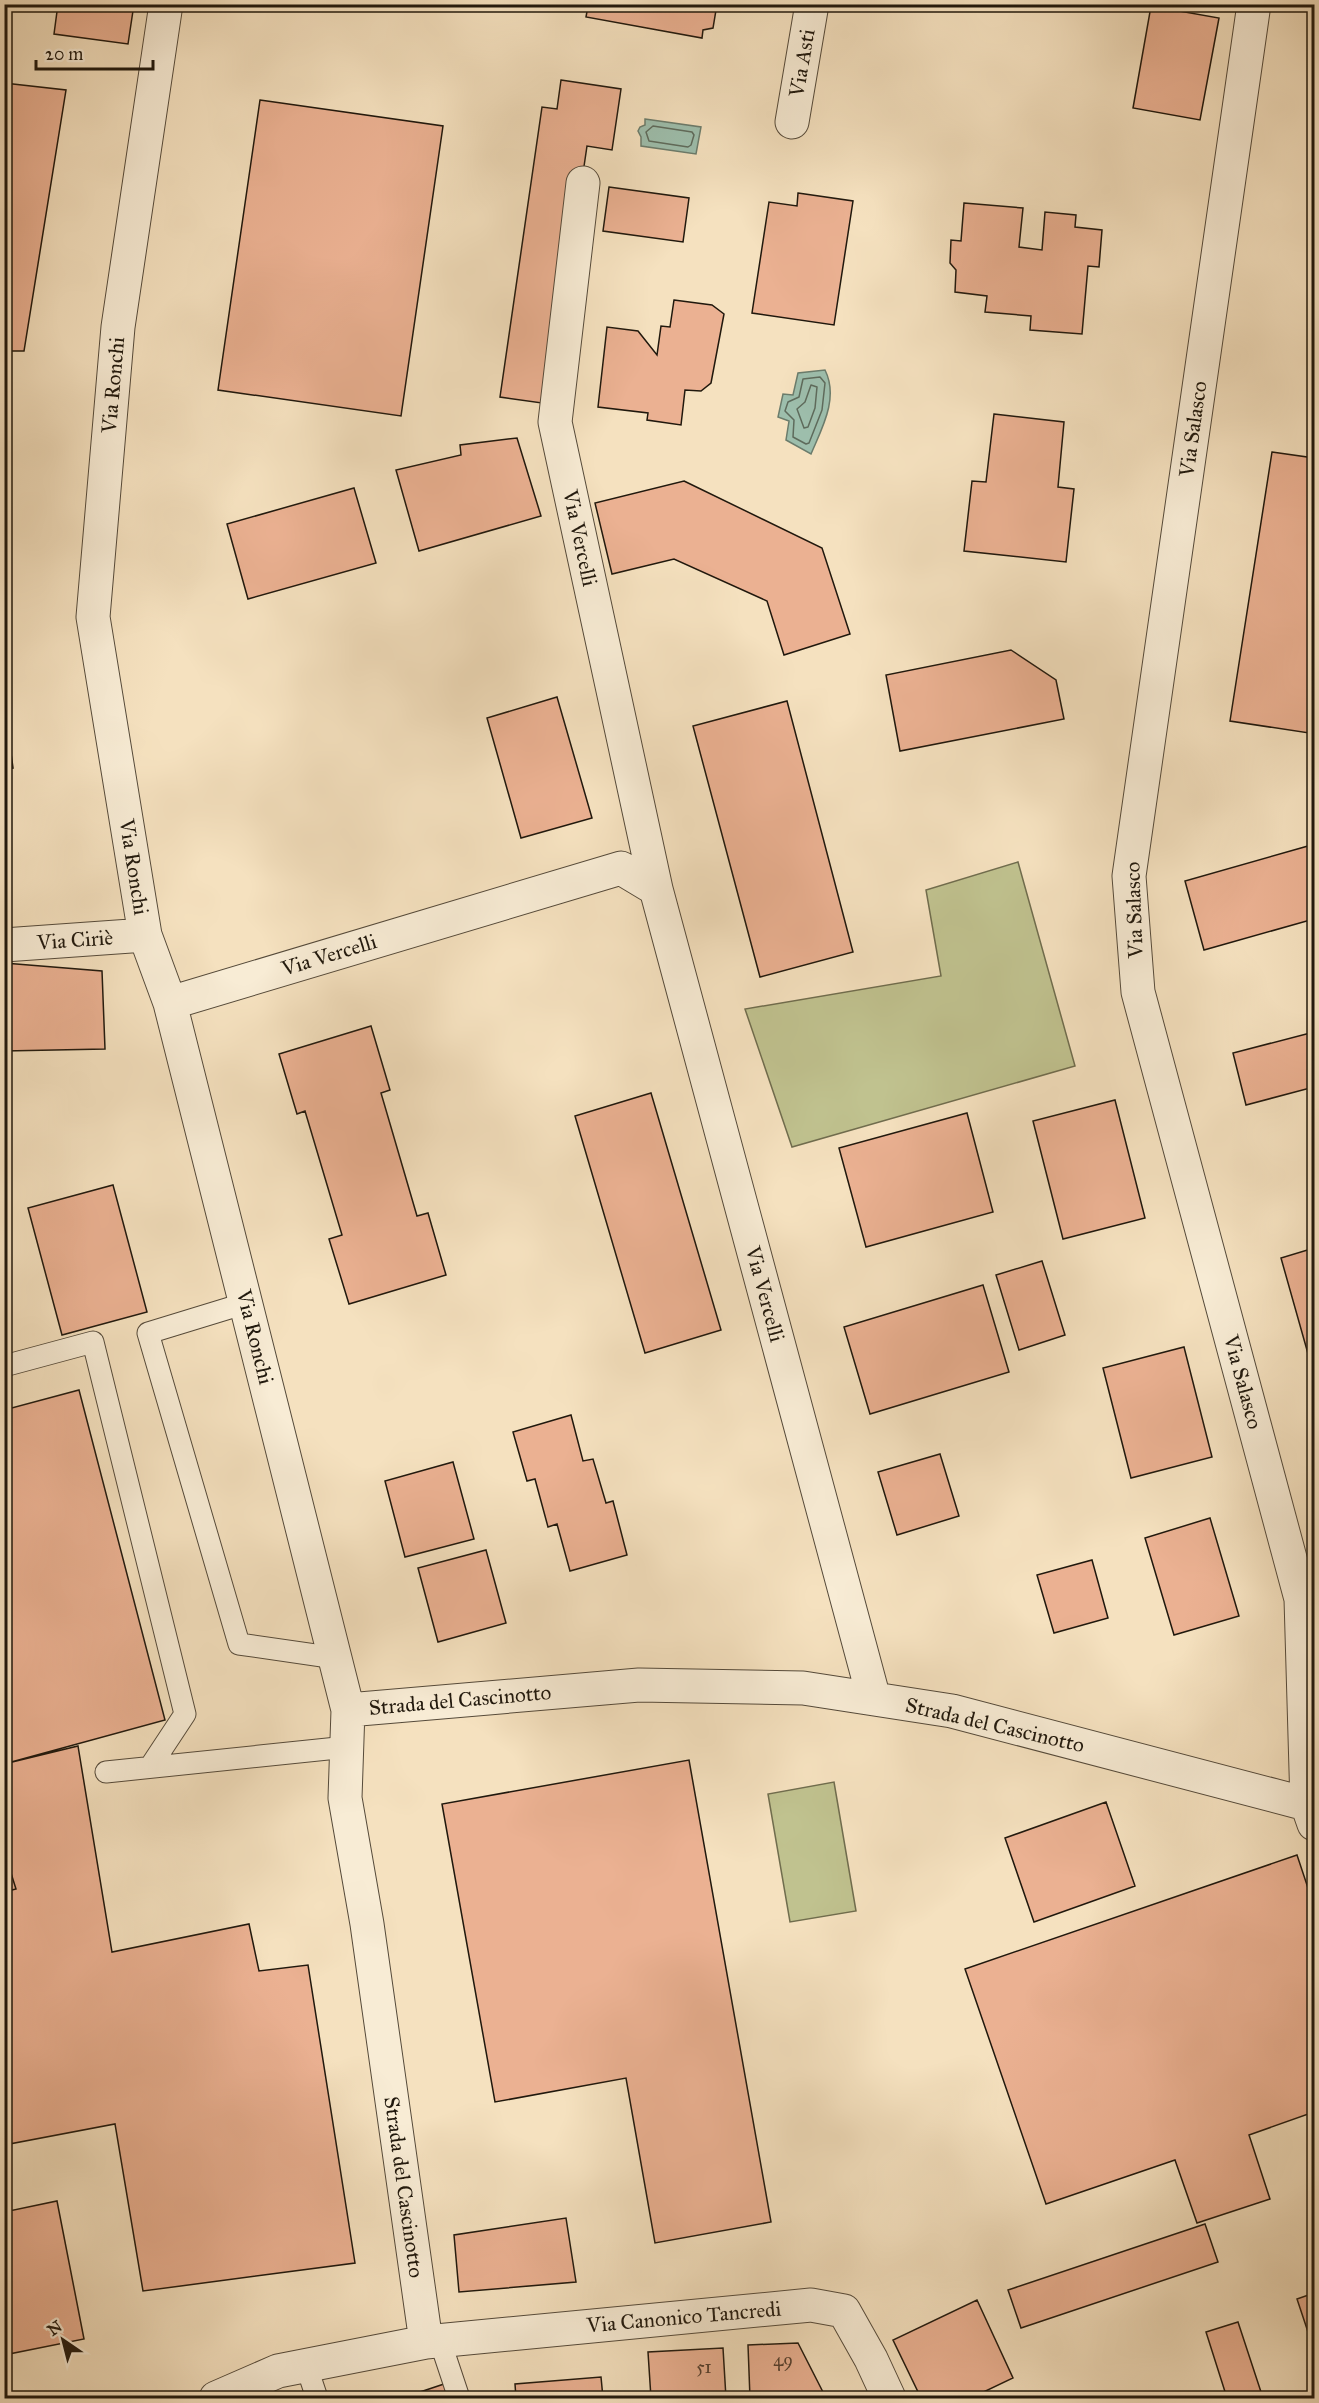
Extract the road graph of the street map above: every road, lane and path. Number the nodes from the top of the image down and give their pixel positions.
1 (166, 4) edge
2 (812, 4) edge
3 (1254, 4) edge
4 (792, 122) dead end
5 (583, 183) dead end
6 (656, 889) junction
7 (145, 935) junction
8 (4, 945) edge
9 (170, 1003) junction
10 (246, 1303) junction
11 (4, 1366) edge
12 (336, 1658) junction
13 (874, 1699) junction
14 (348, 1710) junction
15 (347, 1746) junction
16 (150, 1767) junction
17 (106, 1772) dead end
18 (1312, 1811) edge
19 (433, 2342) junction
20 (306, 2365) junction
21 (216, 2398) edge
22 (318, 2398) edge
23 (459, 2398) edge
24 (889, 2398) edge

1 - 7 street, Via Ronchi
2 - 4 street, Via Asti
3 - 18 street, Via Salasco
5 - 6 street, Via Vercelli
6 - 9 street, Via Vercelli
6 - 13 street, Via Vercelli
7 - 8 street, Via Ciriè
7 - 9 street, Via Ronchi
9 - 10 street, Via Ronchi
10 - 12 street, Via Ronchi
10 - 12 lane
11 - 16 lane
12 - 14 street, Via Ronchi
13 - 14 street, Strada del Cascinotto
13 - 18 street, Strada del Cascinotto
14 - 15 street, Strada del Cascinotto
15 - 16 lane
15 - 19 street, Strada del Cascinotto
16 - 17 lane
19 - 20 street
19 - 23 lane
19 - 24 street, Via Canonico Tancredi
20 - 21 street
20 - 22 lane

